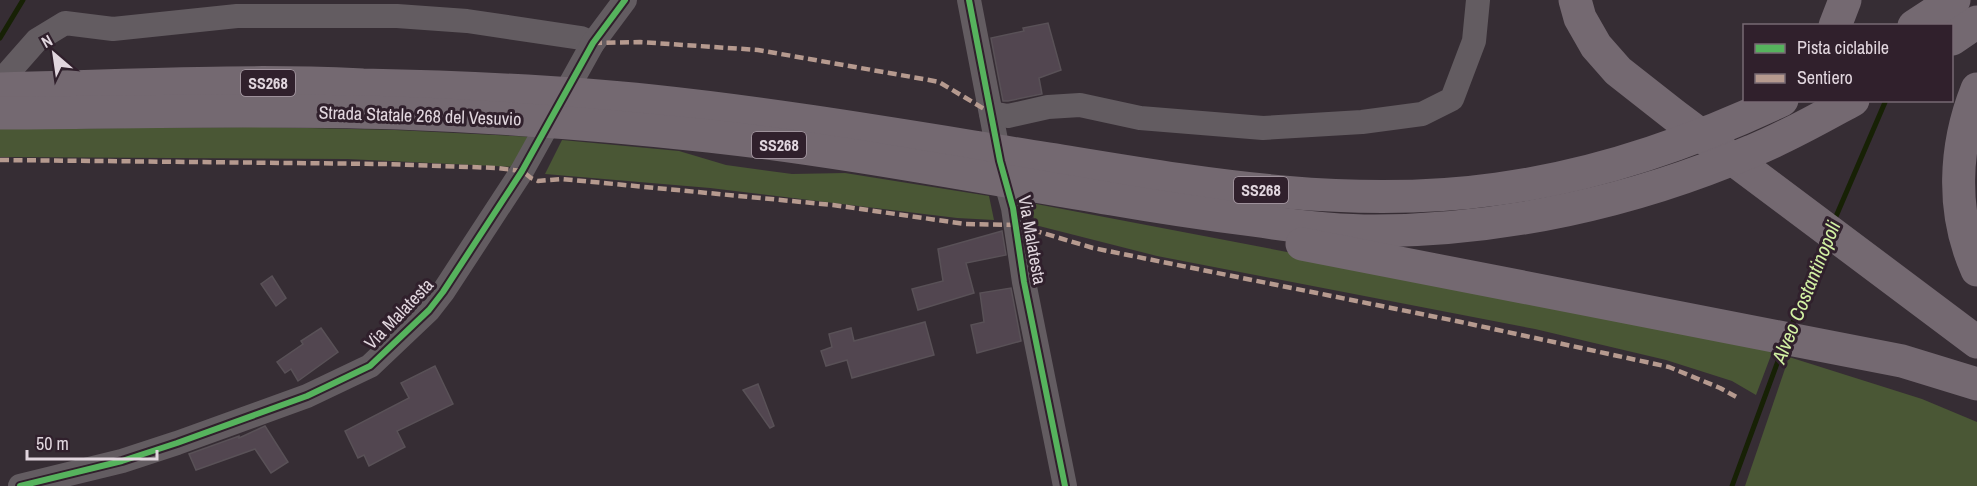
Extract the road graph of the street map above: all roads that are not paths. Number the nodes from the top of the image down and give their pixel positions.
1 (625, 0) edge
2 (969, 0) edge
3 (1478, 0) edge
4 (1575, 0) edge
5 (1845, 0) edge
6 (1953, 1) edge
7 (1977, 22) edge
8 (1836, 24) edge
9 (1917, 24) edge
10 (1953, 38) edge
11 (593, 43) junction
12 (0, 82) edge
13 (0, 89) edge
14 (1977, 89) edge
15 (1744, 102) edge
16 (1778, 102) edge
17 (1849, 102) edge
18 (529, 106) junction
19 (0, 113) edge
20 (991, 113) junction
21 (1031, 171) junction
22 (1497, 189) junction
23 (1164, 208) junction
24 (1977, 270) edge
25 (1977, 342) edge
26 (1977, 384) edge
27 (20, 486) edge
28 (1065, 486) edge

1 - 11 street, Via Malatesta
2 - 20 street, Via Malatesta
3 - 20 street
4 - 25 highway
5 - 8 highway
6 - 9 highway
7 - 10 highway
11 - 12 street
11 - 27 street, Via Malatesta
13 - 18 highway, Strada Statale 268 del Vesuvio / SS268
14 - 24 highway
15 - 22 highway
16 - 22 highway, Strada Statale 268 del Vesuvio / SS268
17 - 23 highway, Strada Statale 268 del Vesuvio / SS268
18 - 19 highway, Strada Statale 268 del Vesuvio / SS268
18 - 21 highway, Strada Statale 268 del Vesuvio / SS268
20 - 28 street, Via Malatesta
21 - 22 highway, Strada Statale 268 del Vesuvio / SS268
21 - 23 highway, Strada Statale 268 del Vesuvio / SS268
23 - 26 highway

